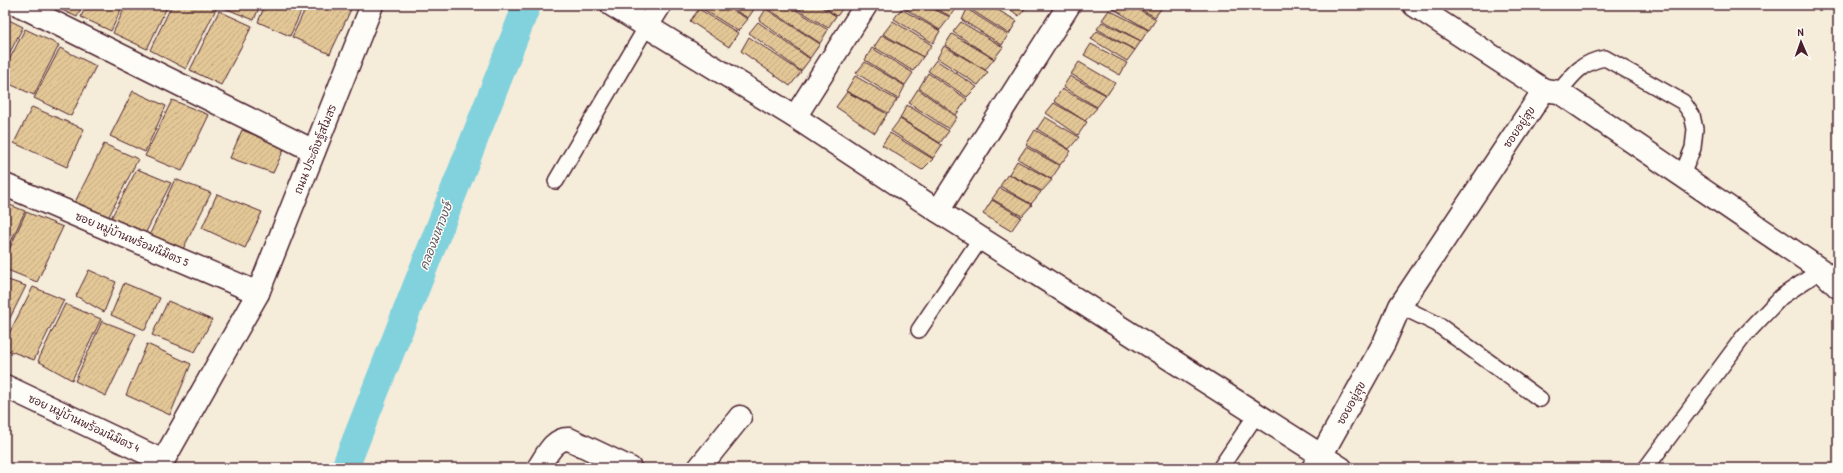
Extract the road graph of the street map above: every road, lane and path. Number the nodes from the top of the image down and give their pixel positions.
1 (19, 5) edge
2 (372, 5) edge
3 (612, 5) edge
4 (660, 5) edge
5 (866, 5) edge
6 (1069, 5) edge
7 (1414, 5) edge
8 (647, 26) junction
9 (1551, 91) junction
10 (795, 117) junction
11 (314, 151) junction
12 (1682, 175) junction
13 (556, 181) dead end
14 (5, 185) edge
15 (938, 211) junction
16 (982, 238) junction
17 (1821, 270) junction
18 (1838, 287) edge
19 (258, 293) junction
20 (1400, 306) junction
21 (919, 330) dead end
22 (5, 386) edge
23 (1540, 399) dead end
24 (1256, 415) junction
25 (740, 417) dead end
26 (1317, 462) edge
27 (161, 464) edge
28 (1221, 467) edge
29 (538, 468) edge
30 (630, 468) edge
31 (699, 468) edge
32 (1341, 468) edge
33 (1646, 468) edge

1 - 11 street
2 - 11 street, ถนน ประดิษฐ์สโมสร
3 - 8 street
4 - 8 street
5 - 10 street
6 - 15 street
7 - 9 street
8 - 10 street
8 - 13 lane
9 - 12 street
9 - 12 lane
9 - 20 street, ซอยอยู่สุข
10 - 15 street
11 - 19 street, ถนน ประดิษฐ์สโมสร
12 - 17 street
14 - 19 street, ซอย หมู่บ้านพร้อมนิมิตร 5
15 - 16 street
16 - 21 lane
16 - 24 street
17 - 18 street
17 - 33 lane
19 - 27 street, ถนน ประดิษฐ์สโมสร
20 - 23 lane
20 - 26 street, ซอยอยู่สุข
22 - 27 street, ซอย หมู่บ้านพร้อมนิมิตร 4
24 - 26 street
24 - 28 lane
25 - 31 street
26 - 32 street
29 - 30 street

